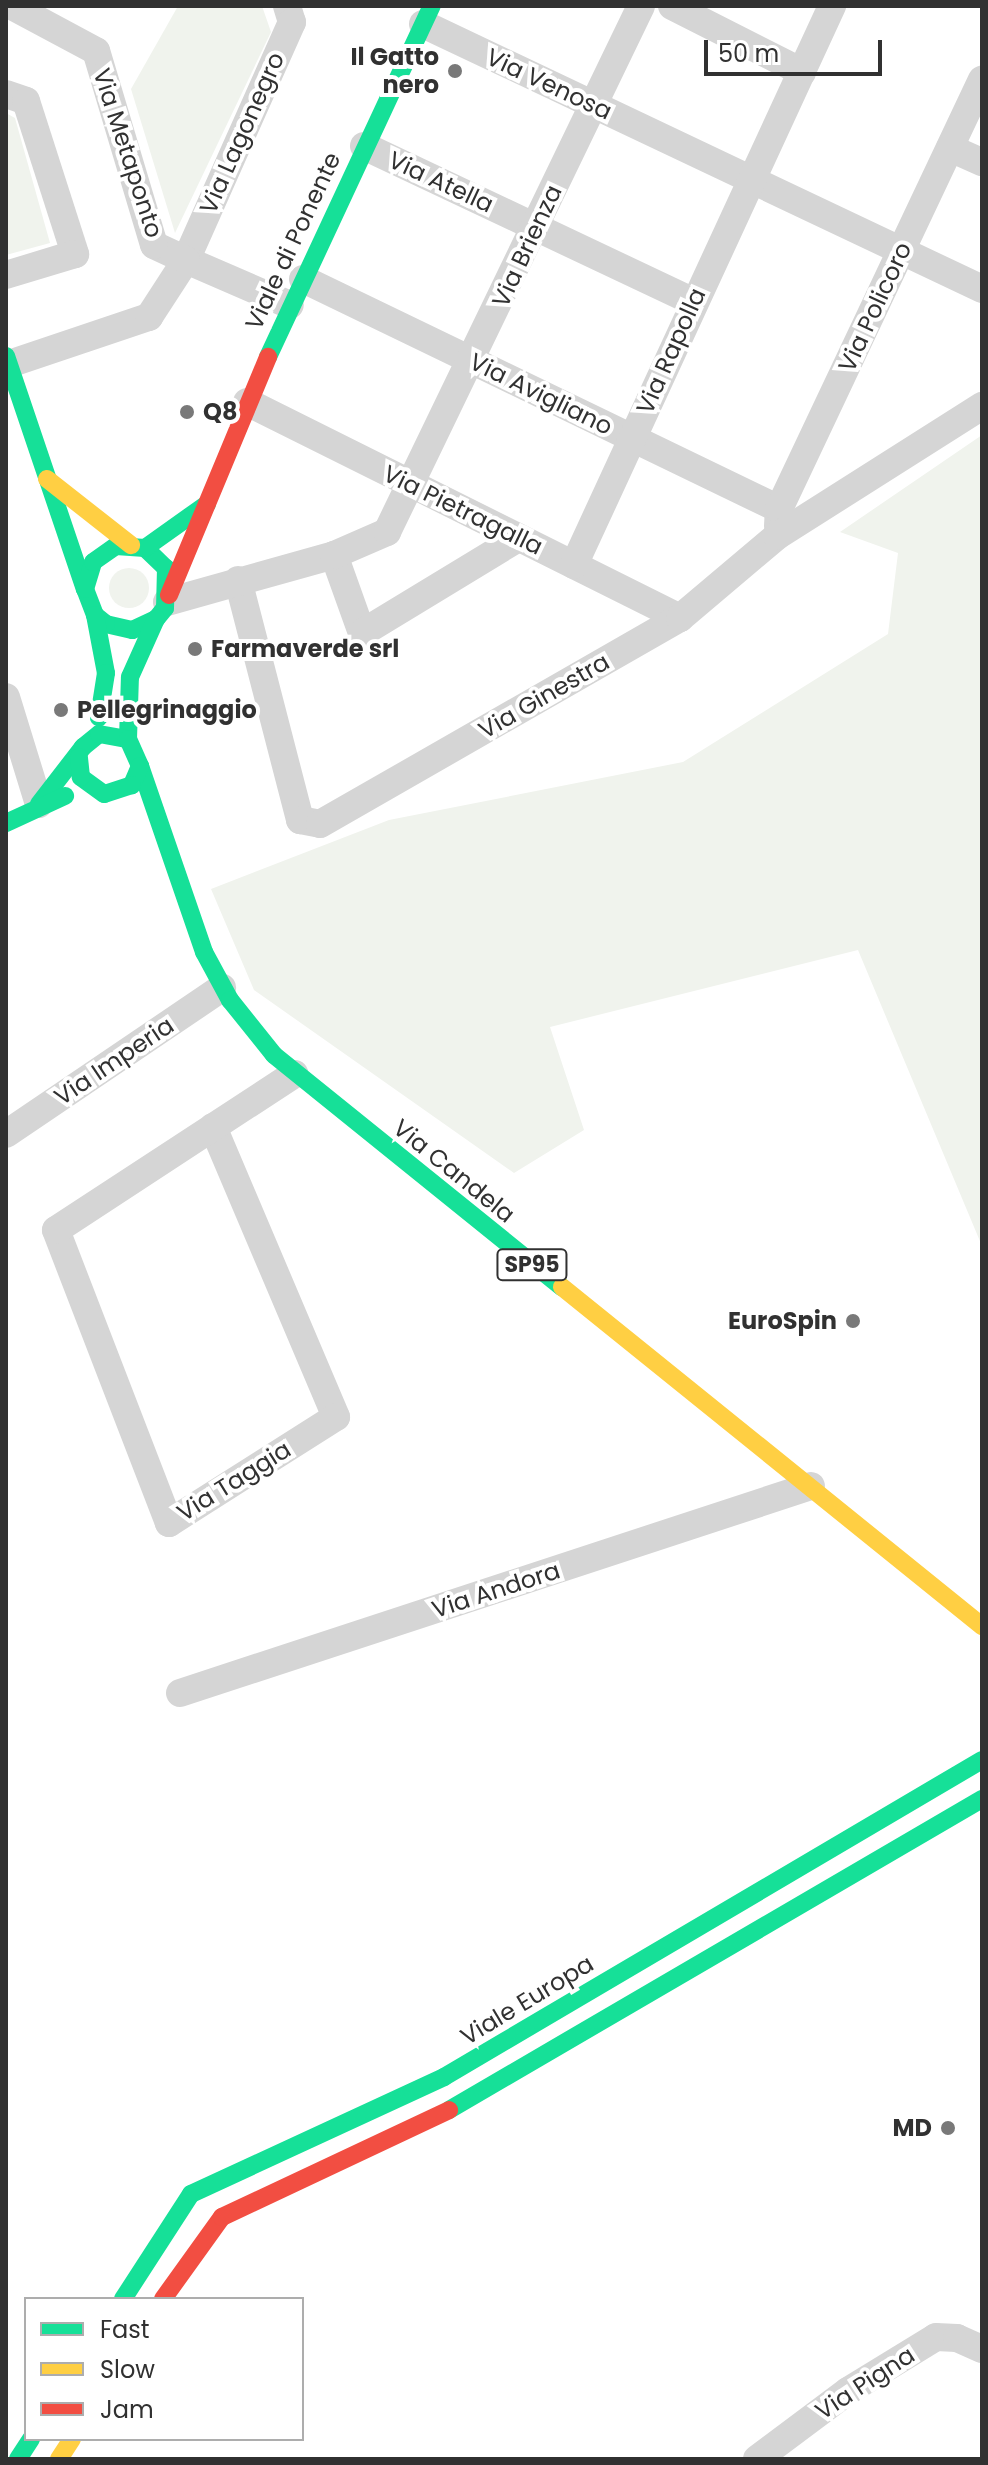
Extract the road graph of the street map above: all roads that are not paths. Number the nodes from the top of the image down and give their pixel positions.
1 (12, 6) edge
2 (287, 6) edge
3 (641, 6) edge
4 (672, 6) edge
5 (832, 6) edge
6 (43, 13) edge
7 (427, 15) edge
8 (802, 72) junction
9 (982, 80) edge
10 (6, 94) edge
11 (593, 105) junction
12 (364, 146) junction
13 (950, 148) junction
14 (982, 162) edge
15 (751, 181) junction
16 (536, 227) junction
17 (901, 251) junction
18 (186, 260) junction
19 (6, 275) edge
20 (303, 279) junction
21 (982, 289) edge
22 (692, 301) junction
23 (290, 305) junction
24 (7, 360) edge
25 (472, 361) junction
26 (247, 402) junction
27 (982, 406) edge
28 (633, 438) junction
29 (47, 479) junction
30 (413, 485) junction
31 (210, 502) junction
32 (778, 522) junction
33 (518, 538) junction
34 (193, 540) junction
35 (138, 546) junction
36 (334, 555) junction
37 (574, 565) junction
38 (230, 582) junction
39 (85, 589) junction
40 (164, 605) junction
41 (95, 615) junction
42 (680, 618) junction
43 (6, 697) edge
44 (94, 737) junction
45 (128, 739) junction
46 (79, 757) junction
47 (140, 766) junction
48 (95, 791) junction
49 (115, 794) junction
50 (39, 804) junction
51 (6, 823) edge
52 (164, 841) junction
53 (222, 988) junction
54 (294, 1074) junction
55 (213, 1127) junction
56 (6, 1134) edge
57 (811, 1486) junction
58 (982, 1626) edge
59 (180, 1693) dead end
60 (982, 1760) edge
61 (982, 1799) edge
62 (124, 2297) edge
63 (164, 2297) edge
64 (982, 2349) edge
65 (30, 2441) edge
66 (71, 2441) edge
67 (18, 2459) edge
68 (59, 2459) edge
69 (757, 2459) edge

1 - 6 street, Via Metaponto
2 - 18 street, Via Lagonegro
3 - 11 street, Via Brienza
4 - 8 street
5 - 8 street
6 - 18 street, Via Metaponto
7 - 11 street, Via Venosa
7 - 12 main road, Viale di Ponente
8 - 15 street, Via Rapolla
9 - 13 street, Via Policoro
10 - 19 street
11 - 15 street, Via Venosa
11 - 16 street, Via Brienza
12 - 16 street, Via Atella
12 - 20 main road, Viale di Ponente
13 - 14 street
13 - 17 street, Via Policoro
15 - 17 street, Via Venosa
15 - 22 street, Via Rapolla
16 - 22 street, Via Atella
16 - 25 street, Via Brienza
17 - 21 street
17 - 32 street, Via Policoro
18 - 23 street
18 - 24 street, Via Metaponto
20 - 23 main road, Viale di Ponente
20 - 25 street, Via Avigliano
22 - 28 street, Via Rapolla
23 - 26 main road, Viale di Ponente
24 - 29 main road
25 - 28 street, Via Avigliano
25 - 30 street, Via Brienza
26 - 30 street, Via Pietragalla
26 - 31 main road, Viale di Ponente
27 - 32 street, Via Ginestra
28 - 32 street, Via Avigliano
28 - 37 street, Via Rapolla
29 - 35 main road
29 - 39 main road
30 - 33 street, Via Pietragalla
30 - 36 street, Via Brienza
31 - 34 main road, Viale di Ponente
31 - 35 main road
32 - 42 street, Via Ginestra
33 - 36 street
33 - 37 street, Via Pietragalla
34 - 38 street
34 - 40 main road, Viale di Ponente
35 - 39 main road
35 - 40 main road
36 - 38 street, Via Brienza
37 - 42 street, Via Pietragalla
38 - 40 street, Via Brienza
38 - 42 street, Via Ginestra
39 - 41 main road
40 - 41 main road
40 - 45 main road, Viale di Ponente
41 - 44 main road
43 - 50 street
44 - 45 main road
44 - 46 main road
45 - 47 main road, Viale di Ponente
46 - 48 main road
46 - 50 main road
47 - 49 main road
47 - 52 main road, Via Candela / SP95
48 - 49 main road
48 - 50 main road
49 - 52 main road, Via Candela / SP95
50 - 51 main road
52 - 53 main road, Via Candela / SP95
53 - 54 main road, Via Candela / SP95
53 - 56 street, Via Imperia
54 - 55 street, Via Taggia
54 - 57 main road, Via Candela / SP95
55 - 55 street, Via Taggia
57 - 58 main road, Via Candela / SP95
57 - 59 street, Via Andora
60 - 62 main road, Viale Europa
61 - 63 main road
64 - 69 street, Via Pigna
65 - 67 main road
66 - 68 main road

